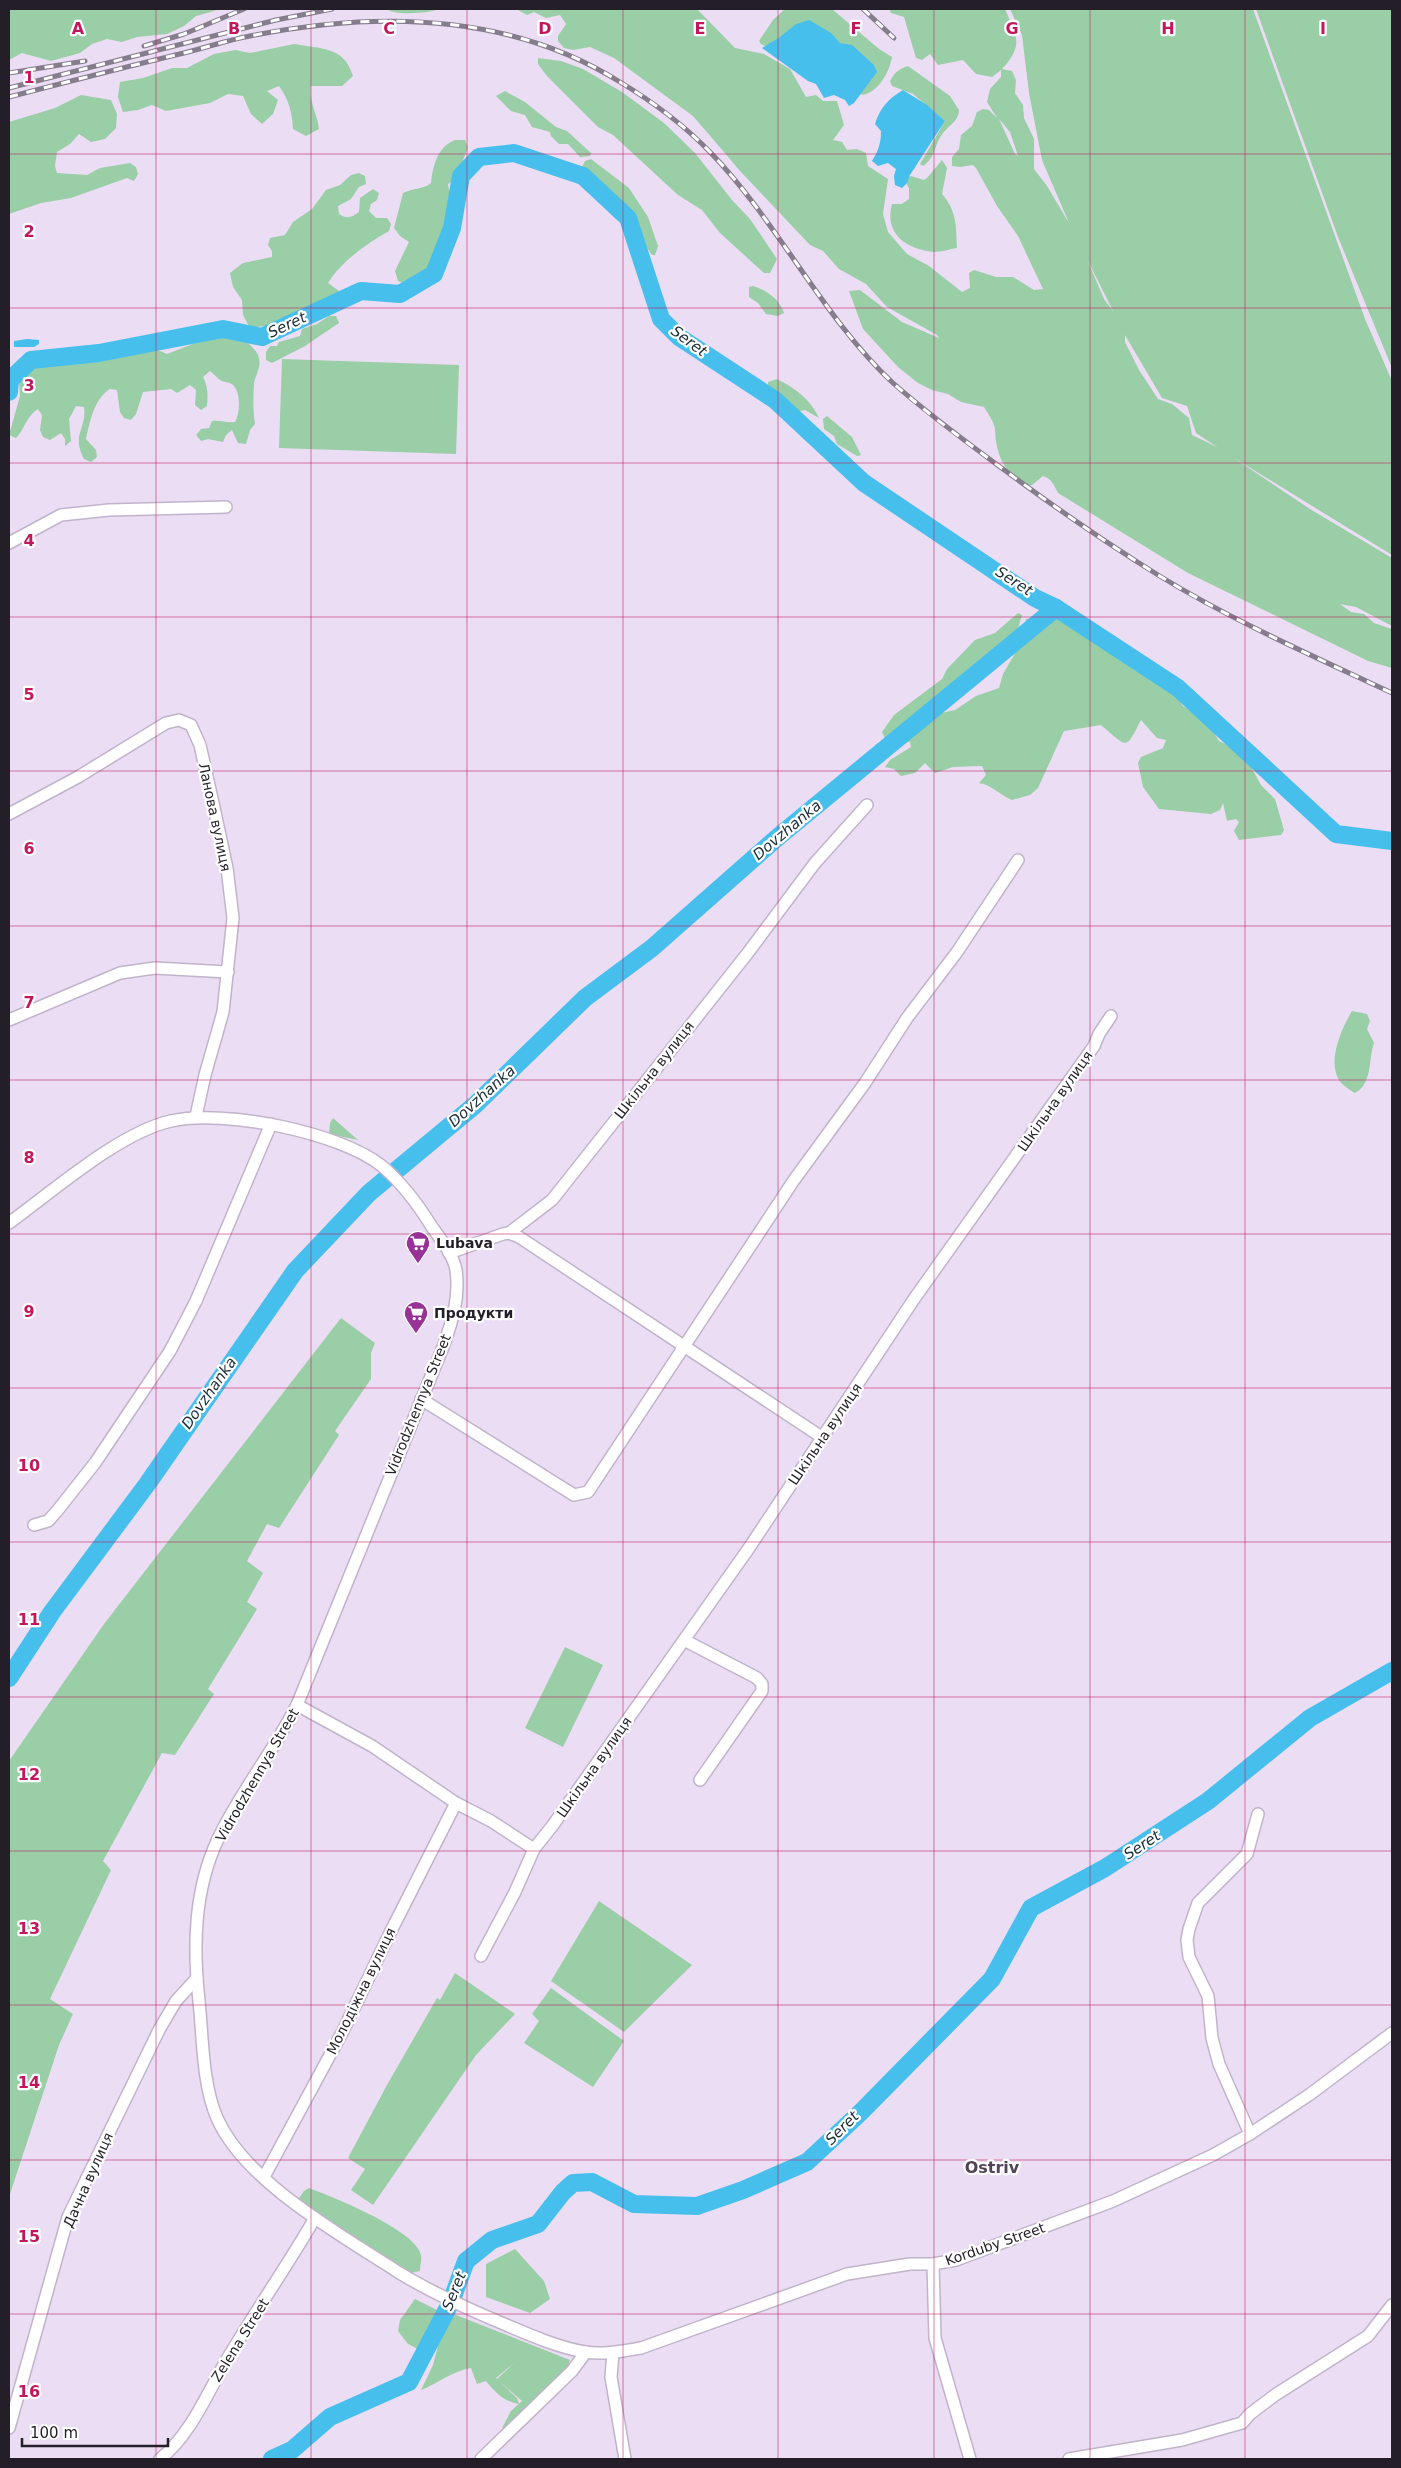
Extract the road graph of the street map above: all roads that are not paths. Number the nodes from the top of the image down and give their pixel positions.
1 (226, 507) dead end
2 (9, 543) edge
3 (867, 805) dead end
4 (9, 814) edge
5 (1018, 860) dead end
6 (228, 972) junction
7 (1111, 1016) dead end
8 (9, 1020) edge
9 (196, 1116) junction
10 (271, 1124) junction
11 (9, 1223) edge
12 (509, 1233) junction
13 (449, 1253) junction
14 (684, 1347) junction
15 (421, 1399) junction
16 (823, 1438) junction
17 (34, 1525) dead end
18 (684, 1640) junction
19 (297, 1705) junction
20 (700, 1780) dead end
21 (456, 1803) junction
22 (1258, 1814) dead end
23 (534, 1849) junction
24 (481, 1956) dead end
25 (196, 1978) junction
26 (1392, 2033) edge
27 (1250, 2134) junction
28 (264, 2177) junction
29 (315, 2218) junction
30 (933, 2264) junction
31 (1392, 2305) edge
32 (476, 2312) joint
33 (586, 2352) junction
34 (613, 2353) junction
35 (9, 2428) edge
36 (160, 2459) edge
37 (481, 2459) edge
38 (625, 2459) edge
39 (970, 2459) edge
40 (1068, 2459) edge

1 - 2 street
3 - 12 street, Шкільна вулиця
4 - 6 street, Ланова вулиця
5 - 14 street
6 - 8 street
6 - 9 street, Ланова вулиця
7 - 16 street, Шкільна вулиця
9 - 10 street, Vidrodzhennya Street
9 - 11 street, Vidrodzhennya Street
10 - 13 street, Vidrodzhennya Street
10 - 17 street
12 - 13 street, Шкільна вулиця
12 - 14 street
13 - 15 street, Vidrodzhennya Street
14 - 15 street
14 - 16 street
15 - 19 street, Vidrodzhennya Street
16 - 18 street, Шкільна вулиця
18 - 20 street
18 - 23 street, Шкільна вулиця
19 - 21 street
19 - 25 street, Vidrodzhennya Street
21 - 23 street
21 - 28 street, Молодіжна вулиця
22 - 27 street
23 - 24 street, Шкільна вулиця
25 - 28 street, Vidrodzhennya Street
25 - 35 street, Дачна вулиця
26 - 27 street, Korduby Street
27 - 30 street, Korduby Street
28 - 29 street, Vidrodzhennya Street
29 - 32 street, Vidrodzhennya Street
29 - 36 street, Zelena Street
30 - 34 street, Korduby Street
30 - 39 street
31 - 40 street
32 - 33 street, Korduby Street
33 - 34 street, Korduby Street
33 - 37 street
34 - 38 street

